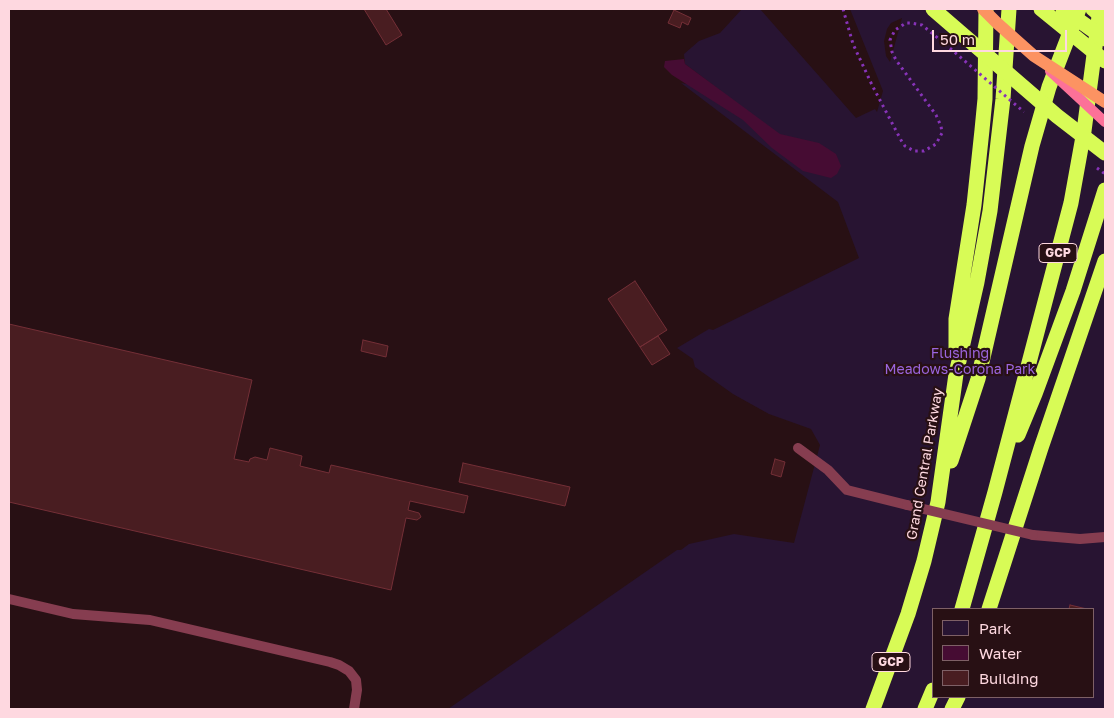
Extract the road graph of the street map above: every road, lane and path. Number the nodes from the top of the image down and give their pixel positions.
1 (842, 9) edge
2 (933, 9) edge
3 (985, 9) edge
4 (1009, 9) edge
5 (1041, 9) edge
6 (1063, 9) edge
7 (1078, 9) edge
8 (1093, 9) edge
9 (1100, 9) edge
10 (1105, 19) edge
11 (1105, 39) edge
12 (945, 44) dead end
13 (1034, 56) junction
14 (1105, 61) edge
15 (1105, 102) edge
16 (1105, 122) edge
17 (1105, 152) edge
18 (1105, 190) edge
19 (1105, 261) edge
20 (956, 374) junction
21 (798, 448) dead end
22 (995, 492) junction
23 (938, 502) junction
24 (1105, 537) edge
25 (9, 600) edge
26 (962, 608) edge
27 (989, 608) edge
28 (932, 692) edge
29 (354, 709) edge
30 (873, 709) edge
31 (925, 709) edge

1 - 12 path
2 - 17 highway, bridge
3 - 13 main road, bridge
3 - 20 highway
4 - 20 highway, Grand Central Parkway / GCP
5 - 14 highway, bridge
6 - 11 highway, bridge
7 - 23 highway
8 - 10 highway, bridge
9 - 22 highway, GCP
13 - 15 main road, bridge
13 - 16 main road, bridge
18 - 22 highway
19 - 27 highway
20 - 23 highway, Grand Central Parkway / GCP
21 - 24 lane, bridge
22 - 26 highway, GCP
23 - 30 highway, Grand Central Parkway / GCP
25 - 29 lane
28 - 31 highway

